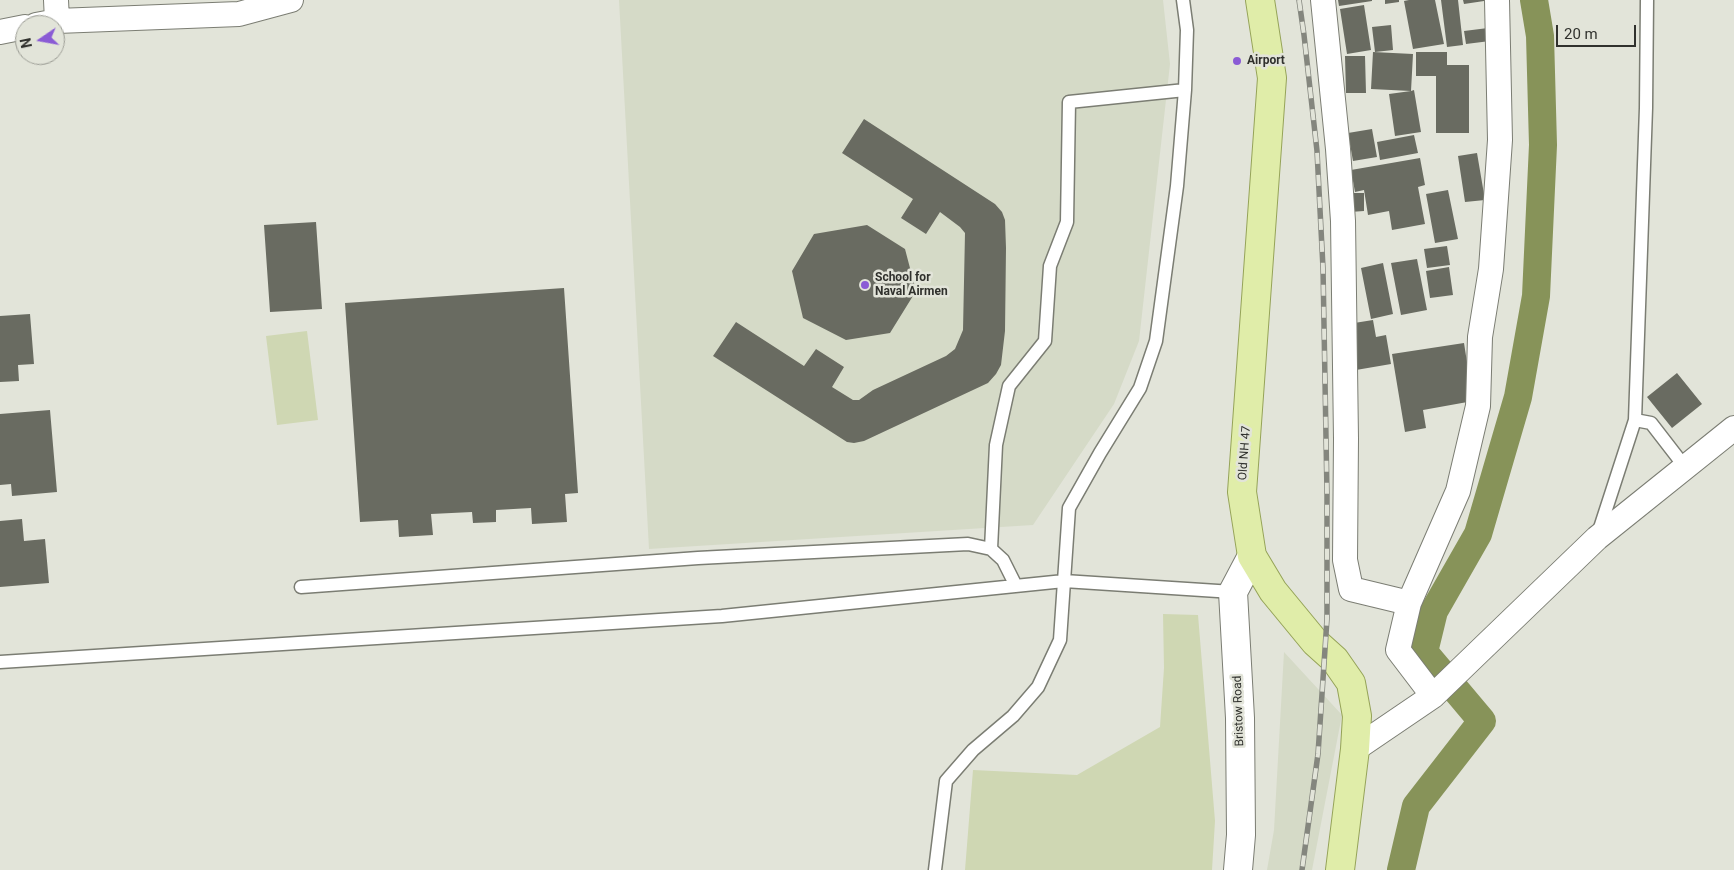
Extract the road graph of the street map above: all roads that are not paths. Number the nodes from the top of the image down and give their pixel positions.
1 (291, 0) edge
2 (1183, 0) edge
3 (1260, 0) edge
4 (1323, 0) edge
5 (1497, 0) edge
6 (1647, 0) edge
7 (50, 15) edge
8 (15, 29) edge
9 (0, 32) edge
10 (1185, 90) junction
11 (1635, 420) junction
12 (1734, 428) edge
13 (1685, 467) junction
14 (1596, 538) junction
15 (991, 549) junction
16 (1252, 556) junction
17 (1064, 581) junction
18 (1016, 586) junction
19 (300, 587) dead end
20 (1233, 592) junction
21 (1409, 603) junction
22 (0, 662) edge
23 (1433, 696) junction
24 (1355, 749) junction
25 (935, 870) edge
26 (1238, 870) edge
27 (1340, 870) edge

1 - 7 street
2 - 10 lane
3 - 16 main road, Old NH 47
4 - 21 street
5 - 21 street
6 - 11 lane
8 - 9 street
10 - 15 lane
10 - 17 lane
11 - 13 lane
11 - 14 lane
12 - 13 street
13 - 14 street
14 - 23 street
15 - 18 lane
15 - 19 lane
16 - 20 street
16 - 24 main road, Old NH 47
17 - 18 lane
17 - 20 lane
17 - 25 lane
18 - 22 lane
20 - 26 street, Bristow Road
21 - 23 street
23 - 24 street
24 - 27 main road, Old NH 47

